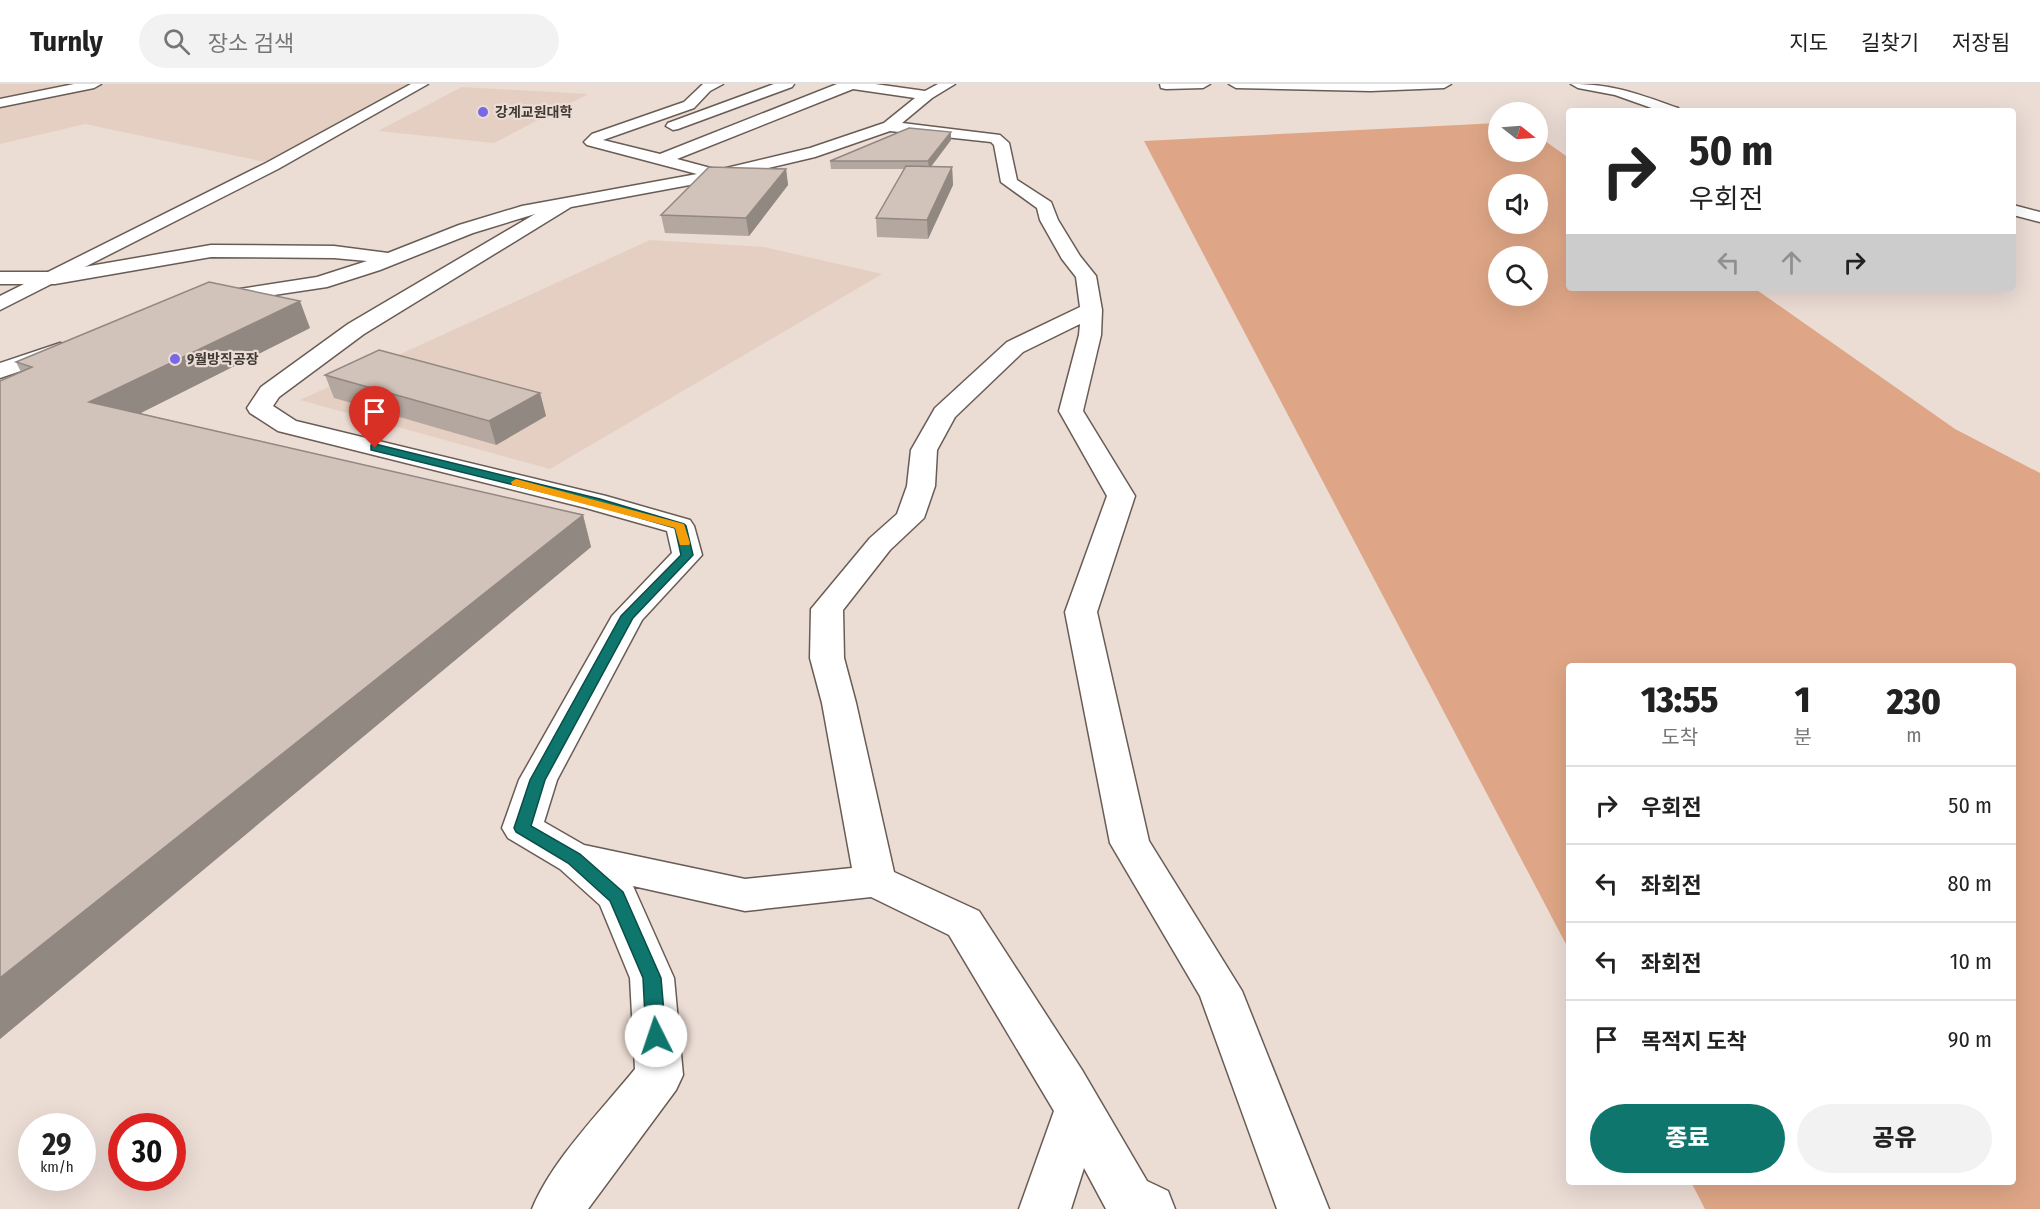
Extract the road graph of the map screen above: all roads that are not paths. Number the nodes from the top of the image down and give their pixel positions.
1 (94, 84) edge
2 (421, 84) edge
3 (716, 84) edge
4 (787, 84) edge
5 (818, 84) edge
6 (850, 84) edge
7 (948, 84) edge
8 (1203, 84) edge
9 (1236, 84) edge
10 (1444, 84) edge
11 (1578, 84) edge
12 (1166, 85) edge
13 (927, 95) junction
14 (0, 103) edge
15 (1665, 108) edge
16 (889, 126) junction
17 (660, 144) junction
18 (722, 174) junction
19 (566, 203) junction
20 (2016, 211) edge
21 (2040, 218) edge
22 (392, 258) junction
23 (0, 278) edge
24 (55, 278) junction
25 (0, 304) edge
26 (193, 304) edge
27 (1092, 310) junction
28 (76, 344) edge
29 (0, 372) edge
30 (574, 858) junction
31 (875, 881) junction
32 (1079, 1110) junction
33 (558, 1209) edge
34 (1045, 1209) edge
35 (1149, 1209) edge
36 (1303, 1209) edge

1 - 14 street
2 - 24 street
3 - 17 street
4 - 17 street
5 - 17 street
6 - 13 street
6 - 17 street
7 - 13 street
8 - 12 street
9 - 10 street
11 - 15 street
13 - 16 street
16 - 18 street
16 - 27 street
17 - 18 street
18 - 19 street
19 - 22 street
19 - 30 street
20 - 21 street
22 - 24 street
22 - 26 street
23 - 24 street
24 - 25 street
27 - 31 street
27 - 36 street
28 - 29 street
30 - 31 street
30 - 33 street
31 - 32 street
32 - 34 street
32 - 35 street

